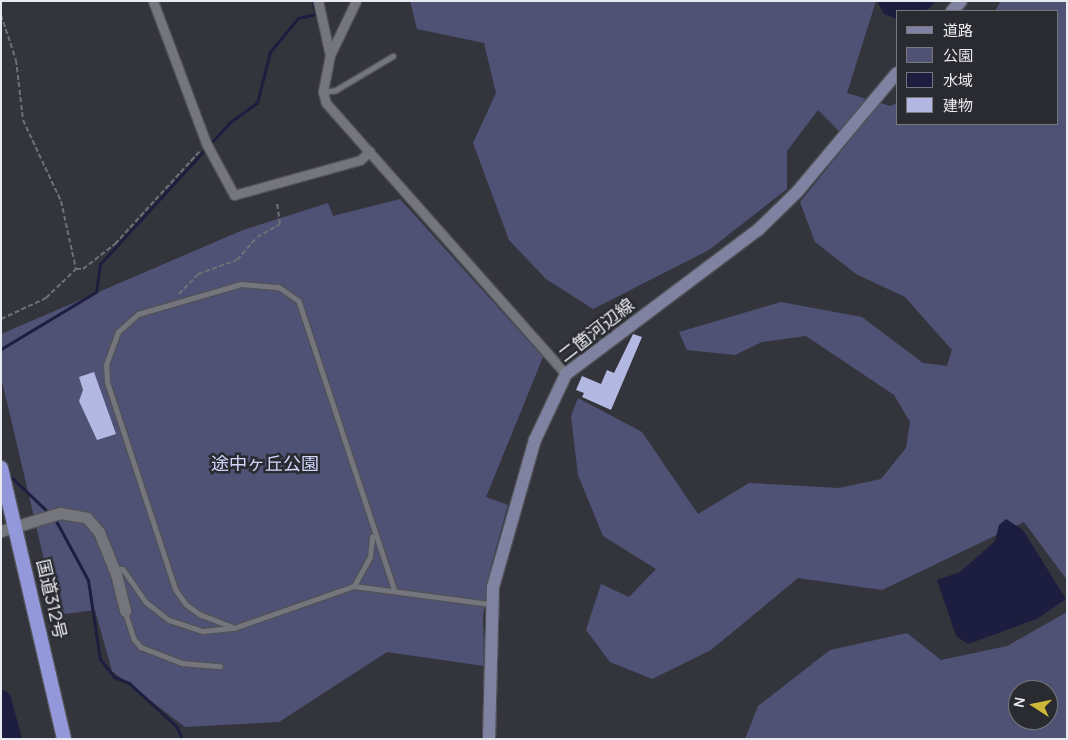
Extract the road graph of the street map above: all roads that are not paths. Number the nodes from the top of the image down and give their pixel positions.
1 (152, 1) edge
2 (318, 1) edge
3 (356, 1) edge
4 (330, 55) junction
5 (393, 56) dead end
6 (896, 74) edge
7 (323, 92) junction
8 (370, 151) junction
9 (566, 374) junction
10 (1, 468) edge
11 (16, 526) junction
12 (1, 532) edge
13 (372, 534) junction
14 (114, 568) junction
15 (354, 586) junction
16 (395, 591) junction
17 (492, 605) junction
18 (125, 611) joint
19 (234, 628) junction
20 (220, 666) dead end
21 (64, 739) edge
22 (490, 739) edge

1 - 8 street
2 - 4 street
3 - 4 street
4 - 7 street
5 - 7 lane
6 - 9 main road, 二箇河辺線
7 - 8 street
8 - 9 street
9 - 17 main road, 二箇河辺線
10 - 11 highway, 国道312号
11 - 12 street
11 - 14 street
11 - 21 highway, 国道312号
13 - 15 lane
13 - 16 lane
13 - 19 lane
14 - 18 street
14 - 19 lane
15 - 16 lane
15 - 19 lane
16 - 17 lane
17 - 22 main road, 二箇河辺線
18 - 20 lane

